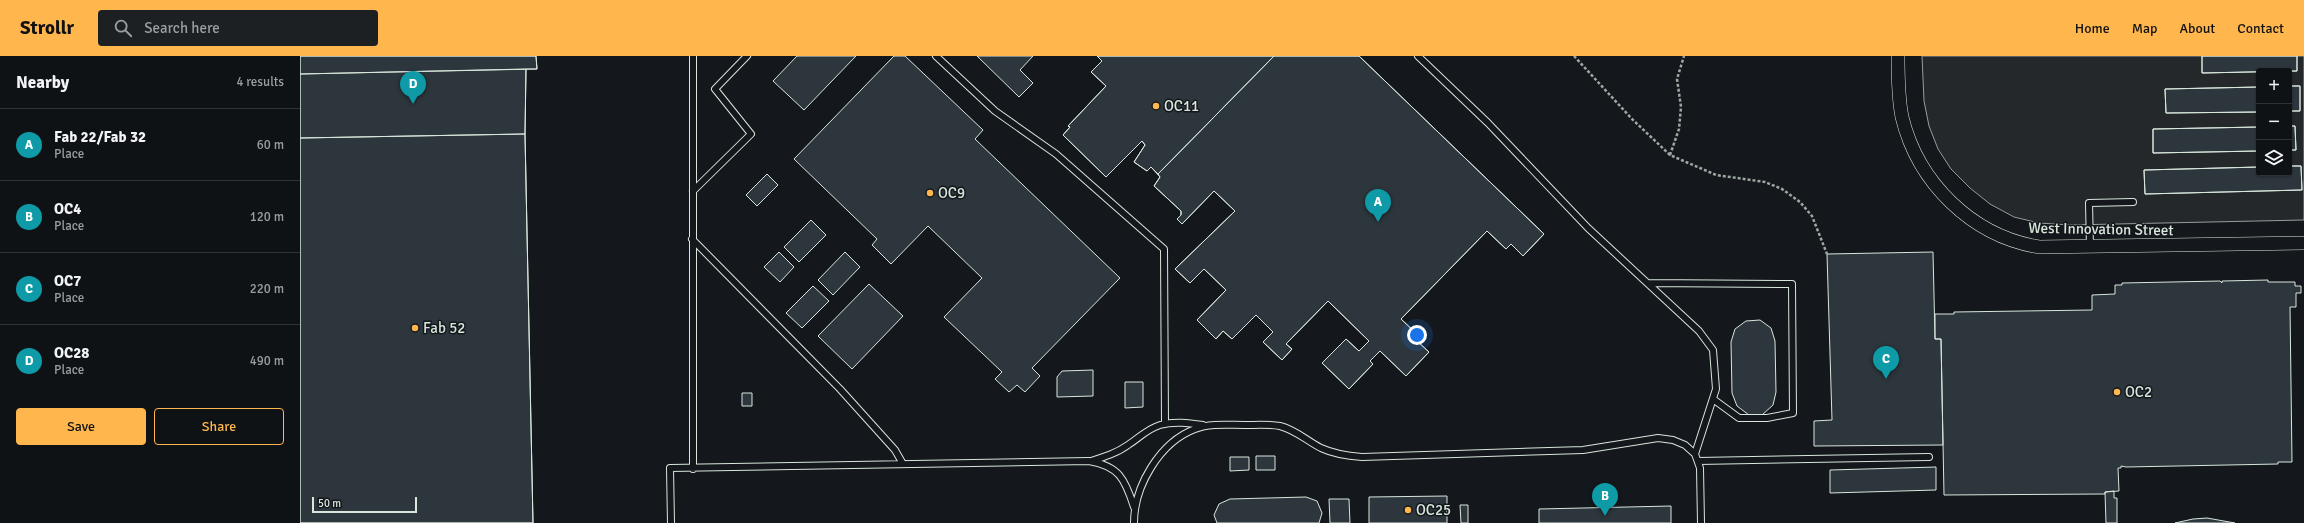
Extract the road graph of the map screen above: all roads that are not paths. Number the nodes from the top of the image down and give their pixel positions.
1 (694, 56) edge
2 (747, 56) edge
3 (936, 56) edge
4 (1418, 56) edge
5 (1898, 56) edge
6 (694, 190) junction
7 (2133, 202) dead end
8 (692, 239) junction
9 (2304, 243) edge
10 (2090, 247) junction
11 (1648, 283) junction
12 (1713, 399) junction
13 (1166, 424) junction
14 (1212, 426) junction
15 (1695, 454) junction
16 (1929, 457) dead end
17 (1089, 461) junction
18 (1698, 461) junction
19 (903, 464) junction
20 (693, 469) junction
21 (1134, 507) junction
22 (671, 523) edge
23 (1134, 523) edge
24 (1701, 523) edge

1 - 6 lane
2 - 6 lane
3 - 13 lane
4 - 11 lane
5 - 10 street, West Innovation Street
6 - 8 lane
7 - 10 lane
8 - 19 lane
8 - 20 lane
9 - 10 street, West Innovation Street
11 - 12 lane
11 - 12 lane
12 - 15 lane
13 - 14 lane
13 - 17 lane
14 - 15 lane
14 - 21 lane
15 - 18 lane
16 - 18 lane
17 - 19 lane
17 - 21 lane
18 - 24 lane
19 - 20 lane
20 - 22 lane
21 - 23 lane

